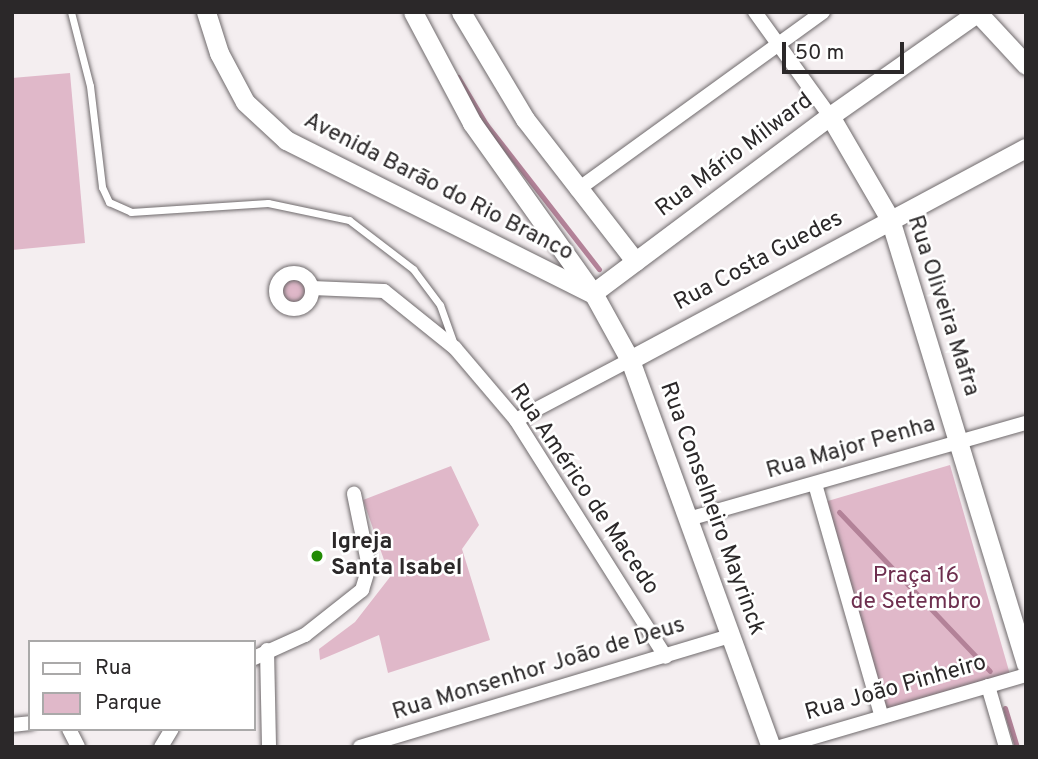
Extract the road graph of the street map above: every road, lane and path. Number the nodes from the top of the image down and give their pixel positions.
1 (71, 12) edge
2 (205, 12) edge
3 (413, 12) edge
4 (461, 12) edge
5 (755, 12) edge
6 (823, 12) edge
7 (977, 12) edge
8 (777, 44) junction
9 (1026, 65) edge
10 (830, 116) junction
11 (1026, 148) edge
12 (577, 190) junction
13 (890, 219) junction
14 (635, 261) junction
15 (312, 288) dead end
16 (593, 293) junction
17 (455, 348) junction
18 (631, 359) junction
19 (516, 420) junction
20 (1026, 423) edge
21 (960, 441) junction
22 (816, 484) junction
23 (354, 494) dead end
24 (688, 519) junction
25 (730, 636) junction
26 (260, 654) edge
27 (666, 657) junction
28 (1026, 665) edge
29 (1026, 676) edge
30 (988, 686) junction
31 (883, 717) junction
32 (70, 731) edge
33 (171, 731) edge
34 (78, 747) edge
35 (161, 747) edge
36 (269, 747) edge
37 (360, 747) edge
38 (771, 747) edge
39 (780, 747) edge
40 (1006, 747) edge

1 - 17 lane
2 - 16 street, Avenida Barão do Rio Branco
3 - 16 street, Rua Conselheiro Mayrinck
4 - 12 street
5 - 8 street
6 - 8 street
7 - 9 street
7 - 10 street, Rua Mário Milward
8 - 10 street
8 - 12 street
10 - 13 street, Rua Oliveira Mafra
10 - 14 street, Rua Mário Milward
11 - 13 street, Rua Costa Guedes
12 - 14 street
13 - 18 street, Rua Costa Guedes
13 - 21 street, Rua Oliveira Mafra
14 - 16 street, Rua Mário Milward
15 - 17 street, Rua Américo de Macedo
16 - 18 street, Rua Conselheiro Mayrinck
17 - 19 street, Rua Américo de Macedo
18 - 19 street, Rua Costa Guedes
18 - 24 street, Rua Conselheiro Mayrinck
19 - 27 street, Rua Américo de Macedo
20 - 21 street, Rua Major Penha
21 - 22 street, Rua Major Penha
21 - 28 street, Rua Oliveira Mafra
22 - 24 street, Rua Major Penha
22 - 31 street
23 - 26 street
24 - 25 street, Rua Conselheiro Mayrinck
25 - 27 street, Rua Monsenhor João de Deus
25 - 38 street, Rua Conselheiro Mayrinck
26 - 36 street
27 - 37 street, Rua Monsenhor João de Deus
29 - 30 street, Rua João Pinheiro
30 - 31 street, Rua João Pinheiro
30 - 40 street
31 - 39 street, Rua João Pinheiro
32 - 34 street
33 - 35 street

